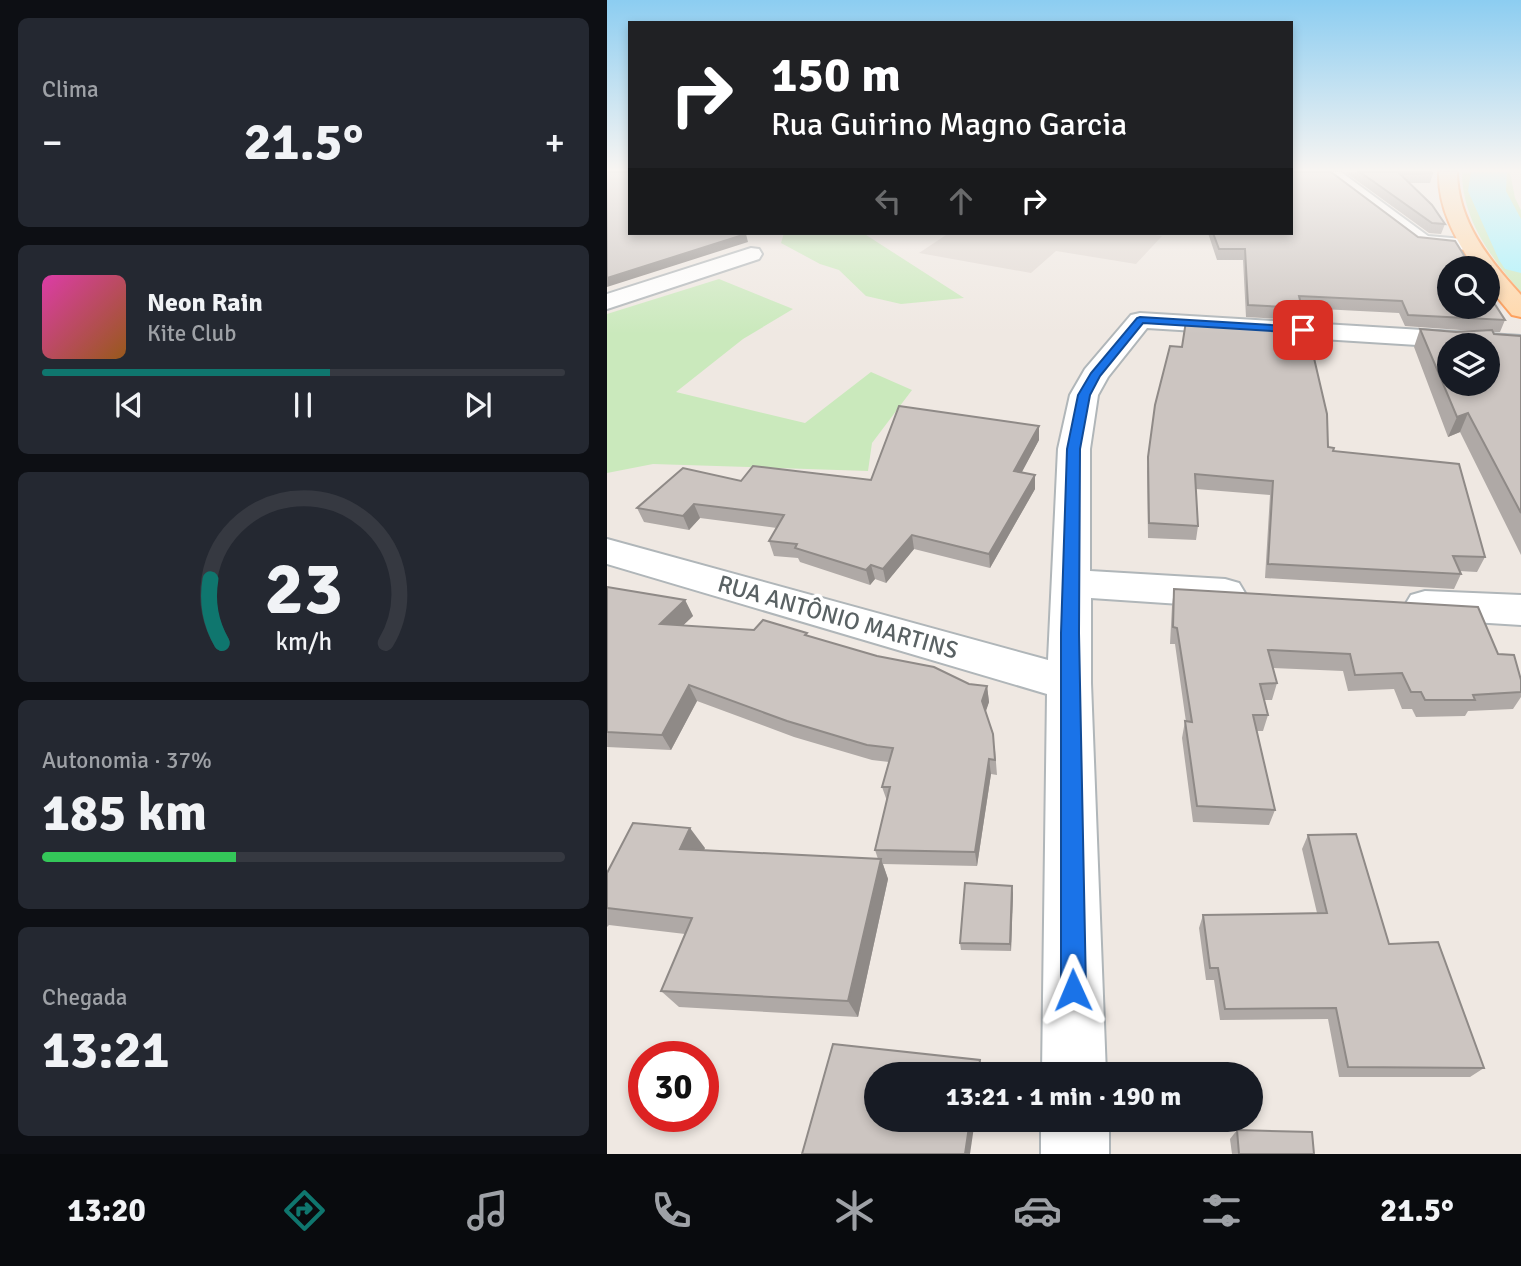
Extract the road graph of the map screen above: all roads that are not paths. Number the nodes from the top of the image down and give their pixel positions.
1 (1402, 226) edge
2 (1461, 226) edge
3 (1470, 244) junction
4 (751, 254) dead end
5 (1478, 256) edge
6 (1500, 285) edge
7 (607, 302) edge
8 (1521, 310) edge
9 (1521, 344) edge
10 (607, 551) edge
11 (1071, 583) junction
12 (1262, 596) edge
13 (1385, 603) edge
14 (1521, 610) edge
15 (1069, 683) junction
16 (1074, 1062) edge
17 (1075, 1132) edge
18 (1075, 1154) edge

1 - 3 street
2 - 3 main road
3 - 5 main road
4 - 7 street
6 - 8 main road
9 - 11 street
10 - 15 street, RUA ANTÔNIO MARTINS
11 - 12 street
11 - 15 street
13 - 14 street
15 - 16 street
17 - 18 street

